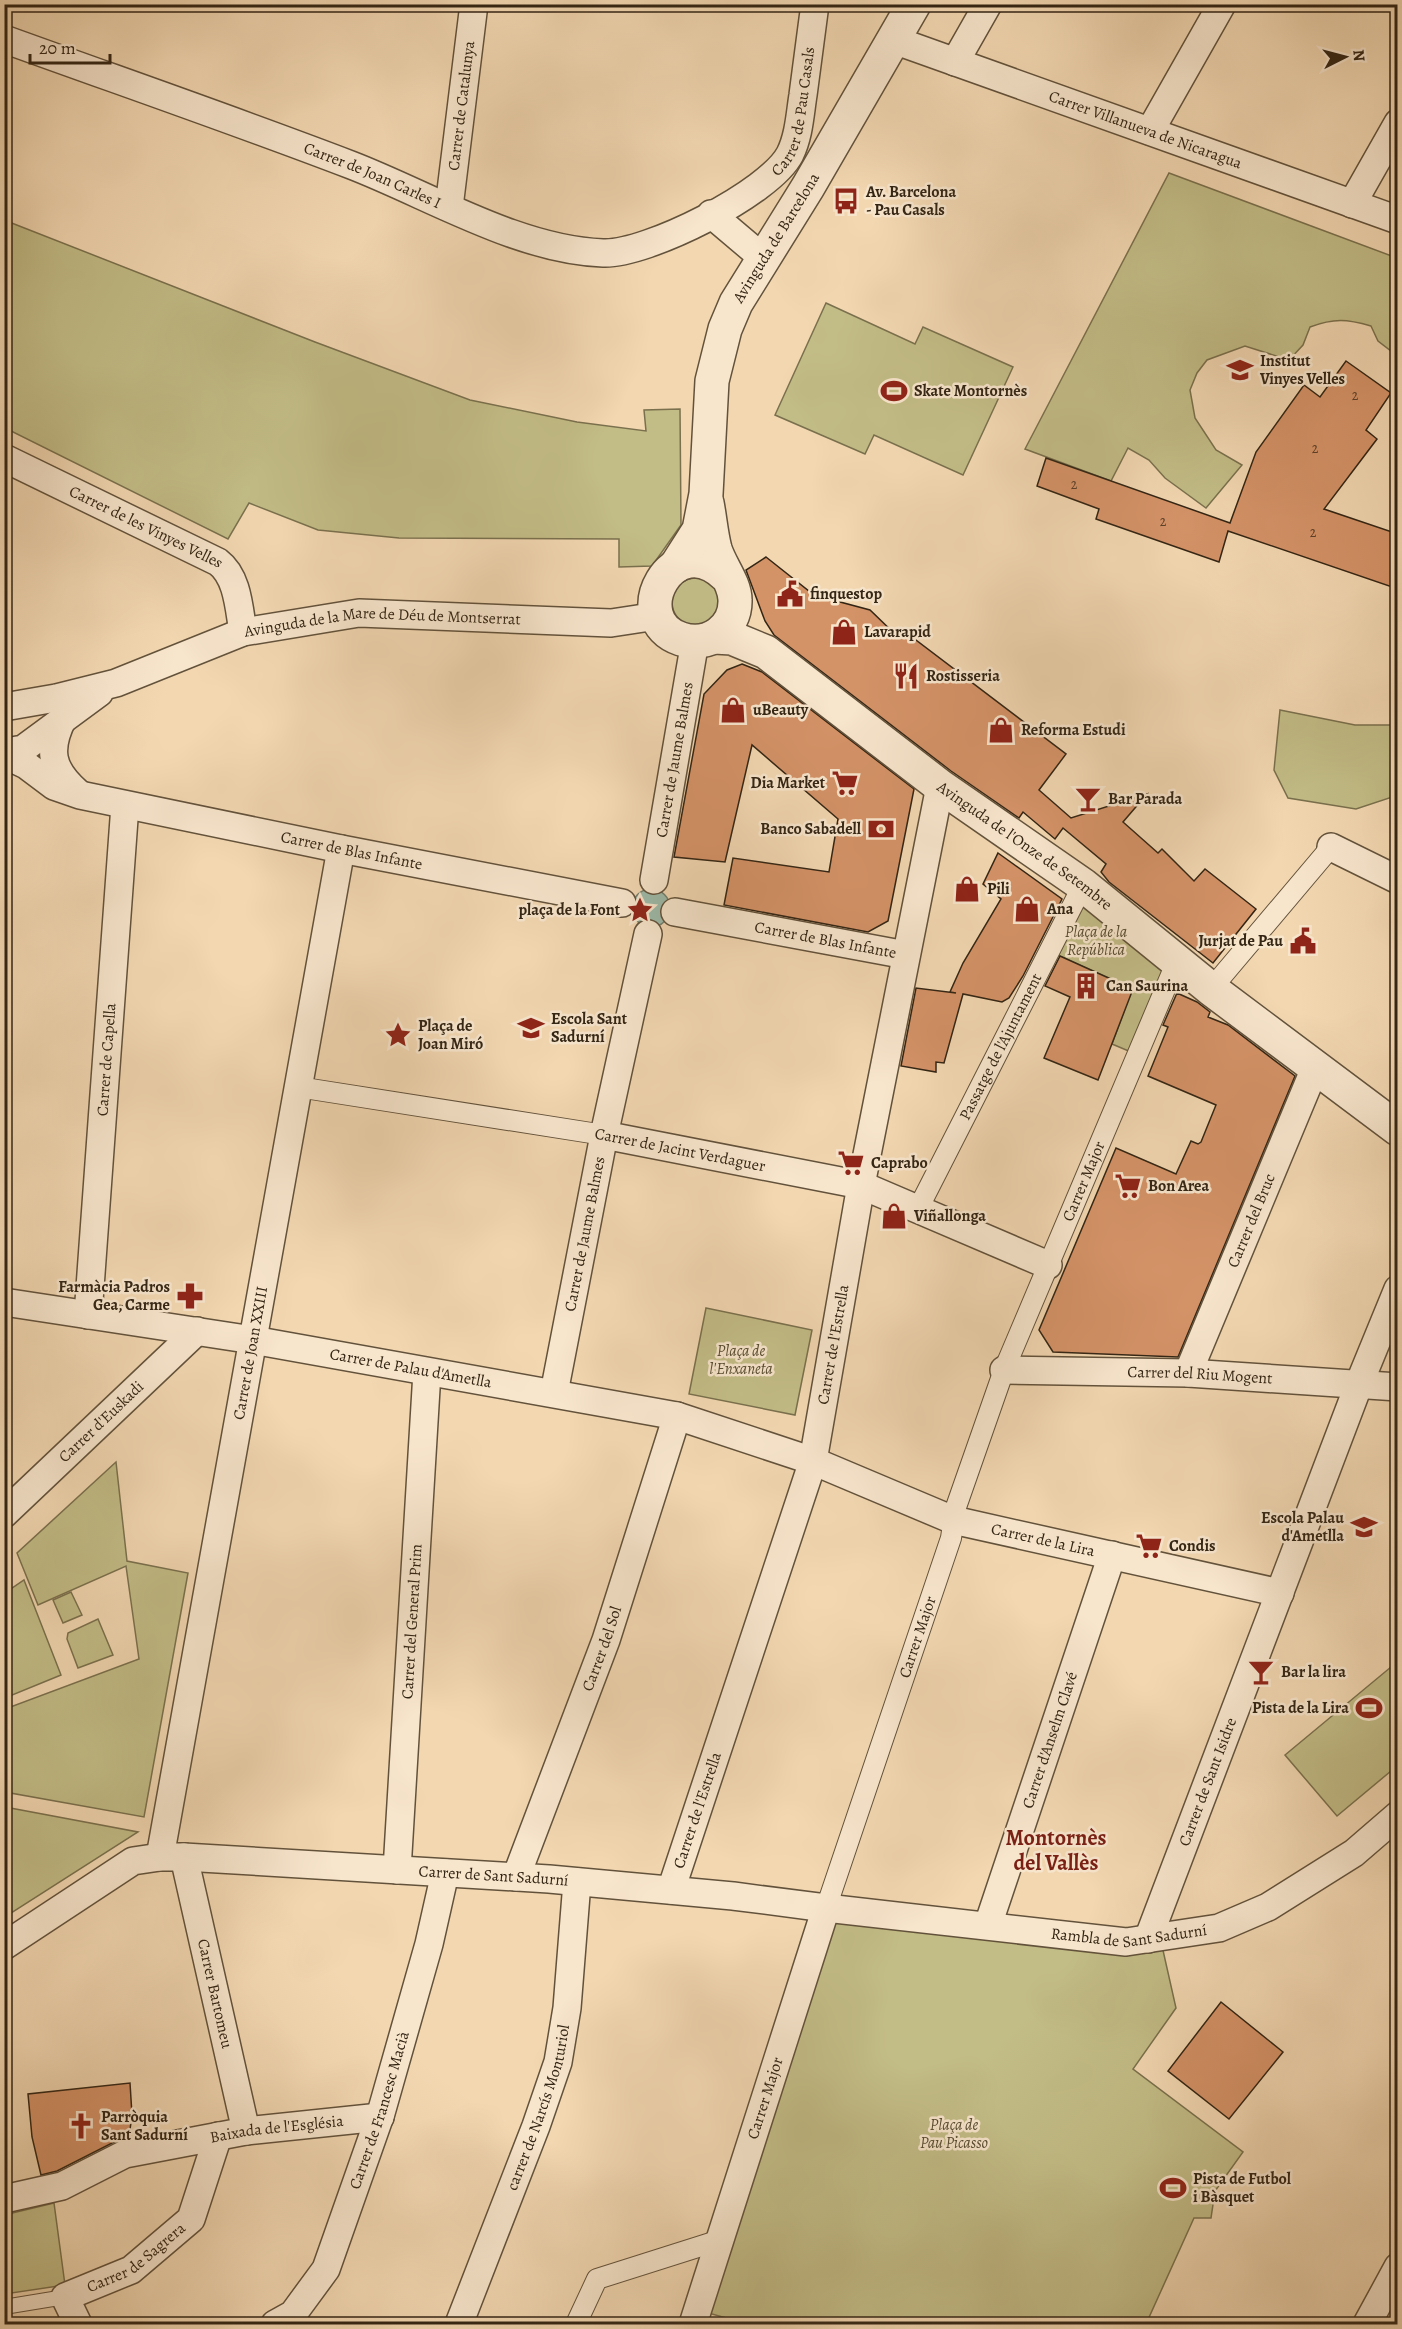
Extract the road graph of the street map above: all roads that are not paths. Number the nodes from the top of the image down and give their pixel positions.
1 (474, 4) edge
2 (815, 4) edge
3 (914, 4) edge
4 (987, 4) edge
5 (1222, 4) edge
6 (4, 39) edge
7 (894, 40) junction
8 (955, 62) junction
9 (1398, 123) edge
10 (1150, 131) junction
11 (763, 181) junction
12 (741, 200) joint
13 (1352, 204) junction
14 (449, 207) junction
15 (791, 212) junction
16 (711, 214) junction
17 (1398, 220) edge
18 (763, 258) junction
19 (4, 458) edge
20 (706, 489) junction
21 (676, 566) junction
22 (731, 588) junction
23 (657, 616) junction
24 (243, 632) junction
25 (705, 639) junction
26 (766, 652) junction
27 (116, 683) junction
28 (4, 707) edge
29 (63, 718) junction
30 (5, 751) edge
31 (940, 786) junction
32 (80, 795) junction
33 (125, 805) junction
34 (1331, 847) joint
35 (341, 849) junction
36 (654, 880) junction
37 (1398, 880) edge
38 (1083, 885) junction
39 (622, 903) junction
40 (675, 912) junction
41 (648, 934) junction
42 (906, 955) junction
43 (1177, 961) junction
44 (1211, 989) junction
45 (1315, 1068) junction
46 (298, 1087) junction
47 (1398, 1130) edge
48 (604, 1136) junction
49 (861, 1185) junction
50 (918, 1209) junction
51 (1048, 1265) junction
52 (1398, 1289) edge
53 (4, 1302) edge
54 (88, 1315) junction
55 (197, 1331) junction
56 (253, 1341) junction
57 (1004, 1370) junction
58 (427, 1372) junction
59 (1188, 1372) junction
60 (1359, 1384) junction
61 (1398, 1387) edge
62 (554, 1393) junction
63 (677, 1416) junction
64 (813, 1461) junction
65 (4, 1514) edge
66 (953, 1520) junction
67 (1112, 1555) junction
68 (1280, 1593) junction
69 (1398, 1815) edge
70 (172, 1857) junction
71 (397, 1870) junction
72 (445, 1873) junction
73 (516, 1877) junction
74 (577, 1881) junction
75 (671, 1890) junction
76 (826, 1908) junction
77 (987, 1925) junction
78 (1148, 1939) junction
79 (4, 1946) edge
80 (380, 2117) junction
81 (246, 2131) junction
82 (218, 2136) junction
83 (4, 2199) edge
84 (720, 2240) junction
85 (1398, 2267) edge
86 (65, 2297) junction
87 (4, 2307) edge
88 (78, 2325) edge
89 (275, 2325) edge
90 (459, 2325) edge
91 (576, 2325) edge
92 (693, 2325) edge
93 (1367, 2325) edge

1 - 14 street, Carrer de Catalunya
2 - 11 street, Carrer de Pau Casals
3 - 7 street, Avinguda de Barcelona
4 - 8 street
5 - 10 street
6 - 14 street, Carrer de Joan Carles I
7 - 8 street, Carrer Villanueva de Nicaragua
7 - 15 street, Avinguda de Barcelona
8 - 10 street, Carrer Villanueva de Nicaragua
9 - 13 street
10 - 13 street, Carrer Villanueva de Nicaragua
11 - 12 street, Carrer de Pau Casals
11 - 15 street
12 - 16 street, Carrer de Joan Carles I
13 - 17 street, Carrer Villanueva de Nicaragua
14 - 16 street, Carrer de Joan Carles I
15 - 18 street, Avinguda de Barcelona
16 - 18 street
18 - 20 street, Avinguda de Barcelona
19 - 24 street, Carrer de les Vinyes Velles
20 - 21 street
20 - 22 street
21 - 22 street
21 - 23 street
22 - 25 street
22 - 26 street
23 - 24 street, Avinguda de la Mare de Déu de Montserrat
23 - 25 street
24 - 27 street, Avinguda de la Mare de Déu de Montserrat
25 - 26 street
25 - 36 street, Carrer de Jaume Balmes
26 - 31 street, Avinguda de l'Onze de Setembre
27 - 28 street, Avinguda de la Mare de Déu de Montserrat
27 - 29 street, Avinguda de la Mare de Déu de Montserrat
29 - 30 street, Avinguda de la Mare de Déu de Montserrat
29 - 32 street
30 - 32 street, Carrer de Blas Infante
31 - 38 street, Avinguda de l'Onze de Setembre
31 - 42 street, Carrer de l'Estrella
32 - 33 street, Carrer de Blas Infante
33 - 35 street, Carrer de Blas Infante
33 - 54 street, Carrer de Capella
34 - 37 street
34 - 44 street
35 - 39 street, Carrer de Blas Infante
35 - 46 street, Carrer de Joan XXIII
36 - 39 street
36 - 40 street
38 - 43 street, Avinguda de l'Onze de Setembre
38 - 50 street, Passatge de l'Ajuntament
39 - 41 street
40 - 41 street
40 - 42 street, Carrer de Blas Infante
41 - 48 street, Carrer de Jaume Balmes
42 - 49 street, Carrer de l'Estrella
43 - 44 street, Avinguda de l'Onze de Setembre
43 - 51 street, Carrer Major
44 - 45 street, Avinguda de l'Onze de Setembre
45 - 47 street, Avinguda de l'Onze de Setembre
45 - 59 street, Carrer del Bruc
46 - 48 street, Carrer de Jacint Verdaguer
46 - 56 street, Carrer de Joan XXIII
48 - 49 street, Carrer de Jacint Verdaguer
48 - 62 street, Carrer de Jaume Balmes
49 - 50 street, Carrer de Jacint Verdaguer
49 - 64 street, Carrer de l'Estrella
50 - 51 street, Carrer de Jacint Verdaguer
51 - 57 street, Carrer Major
52 - 60 street, Carrer de Sant Isidre
53 - 54 street, Carrer de Palau d'Ametlla
54 - 55 street, Carrer de Palau d'Ametlla
55 - 56 street, Carrer de Palau d'Ametlla
55 - 65 street, Carrer d'Euskadi
56 - 58 street, Carrer de Palau d'Ametlla
56 - 70 street, Carrer de Joan XXIII
57 - 59 street, Carrer del Riu Mogent
57 - 66 street, Carrer Major
58 - 62 street, Carrer de Palau d'Ametlla
58 - 71 street, Carrer del General Prim
59 - 60 street, Carrer del Riu Mogent
60 - 61 street, Carrer del Riu Mogent
60 - 68 street, Carrer de Sant Isidre
62 - 63 street, Carrer de Palau d'Ametlla
63 - 64 street, Carrer de Palau d'Ametlla
63 - 73 street, Carrer del Sol
64 - 66 street, Carrer de la Lira
64 - 75 street, Carrer de l'Estrella
66 - 67 street, Carrer de la Lira
66 - 76 street, Carrer Major
67 - 68 street, Carrer de la Lira
67 - 77 street, Carrer d'Anselm Clavé
68 - 78 street, Carrer de Sant Isidre
69 - 78 street, Rambla de Sant Sadurní
70 - 71 street, Carrer de Sant Sadurní
70 - 79 street, Carrer de Sant Sadurní
70 - 81 street, Carrer Bartomeu
71 - 72 street, Carrer de Sant Sadurní
72 - 73 street, Carrer de Sant Sadurní
72 - 80 street, Carrer de Francesc Macià
73 - 74 street, Carrer de Sant Sadurní
74 - 75 street, Carrer de Sant Sadurní
74 - 90 street, carrer de Narcís Monturiol
75 - 76 street, Carrer de Sant Sadurní
76 - 77 street, Rambla de Sant Sadurní
76 - 84 street, Carrer Major
77 - 78 street, Rambla de Sant Sadurní
80 - 81 street, Baixada de l'Església
80 - 89 street, Carrer de Francesc Macià
81 - 82 street, Baixada de l'Església
82 - 83 street, Baixada de l'Església
82 - 86 street, Carrer de Sagrera
84 - 91 street
84 - 92 street, Carrer Major
85 - 93 street
86 - 87 lane
86 - 88 street

